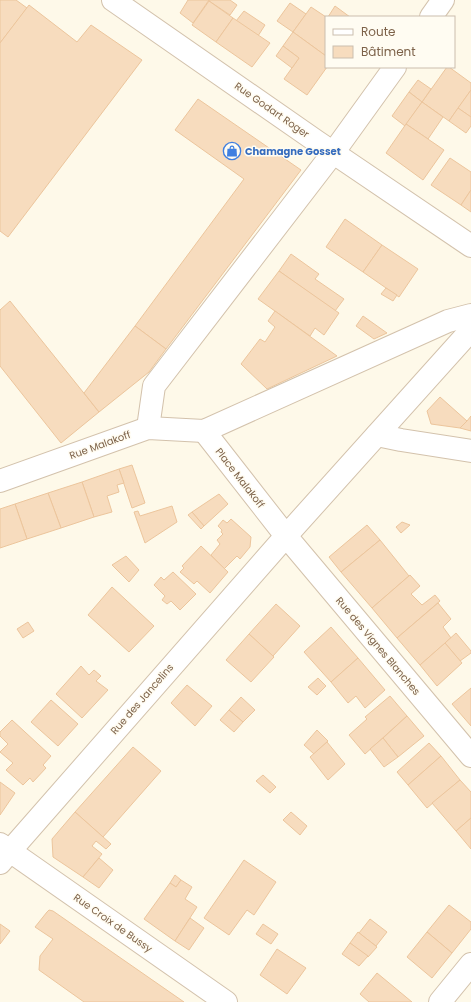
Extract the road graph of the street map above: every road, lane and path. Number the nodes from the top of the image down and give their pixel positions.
1 (113, 0) edge
2 (443, 0) edge
3 (432, 16) edge
4 (394, 68) edge
5 (333, 153) junction
6 (471, 246) edge
7 (471, 316) edge
8 (471, 330) edge
9 (148, 428) junction
10 (204, 431) junction
11 (377, 435) junction
12 (471, 451) edge
13 (0, 481) edge
14 (286, 536) junction
15 (471, 756) edge
16 (3, 853) edge
17 (471, 964) edge
18 (226, 1002) edge
19 (440, 1002) edge

1 - 5 street, Rue Godart Roger
2 - 3 street
4 - 5 street
5 - 6 street, Rue Godart Roger
5 - 9 street
7 - 10 street
8 - 11 street
9 - 10 street, Rue Malakoff
9 - 13 street, Rue Malakoff
10 - 14 street, Place Malakoff
11 - 12 street
11 - 14 street
14 - 15 street, Rue des Vignes Blanches
14 - 16 street, Rue des Jancelins
16 - 18 street, Rue Croix de Bussy
17 - 19 street

